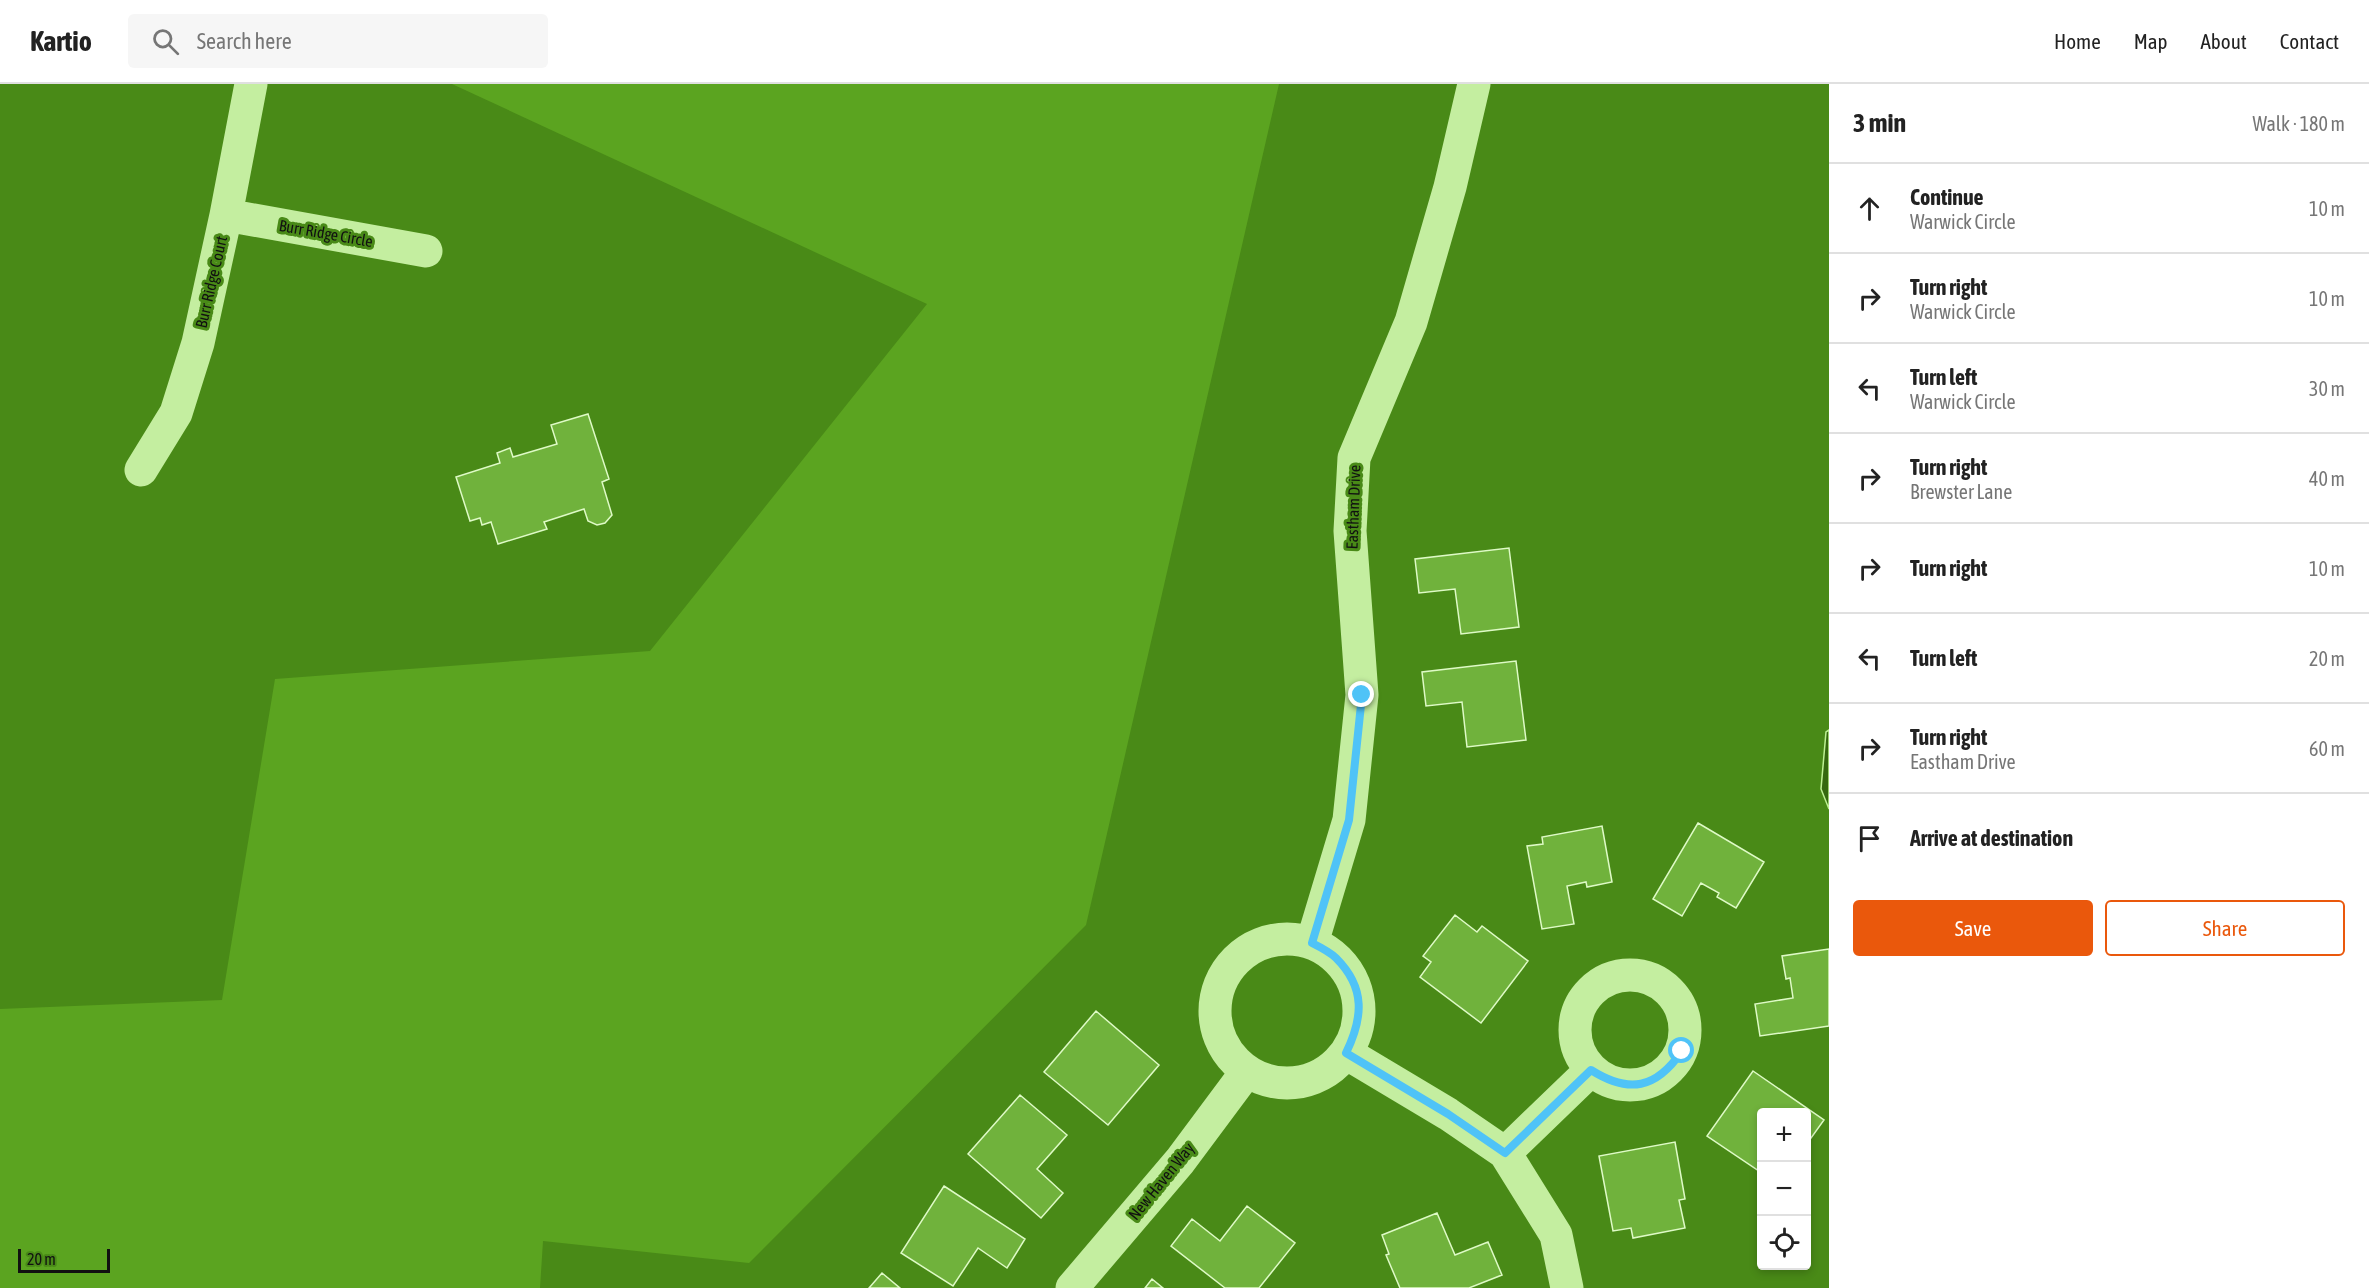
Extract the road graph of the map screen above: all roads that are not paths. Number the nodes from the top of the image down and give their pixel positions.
1 (251, 84) edge
2 (1474, 84) edge
3 (226, 215) junction
4 (426, 251) dead end
5 (141, 470) dead end
6 (1312, 943) junction
7 (1346, 1053) junction
8 (1591, 1070) dead end
9 (1247, 1071) junction
10 (1505, 1153) junction
11 (1072, 1288) edge
12 (1567, 1288) edge

1 - 3 street, Burr Ridge Court
2 - 6 street, Eastham Drive
3 - 4 street, Burr Ridge Circle
3 - 5 street, Burr Ridge Court
6 - 7 street
6 - 9 street
7 - 9 street
7 - 10 street
8 - 10 street
9 - 11 street, New Haven Way
10 - 12 street

